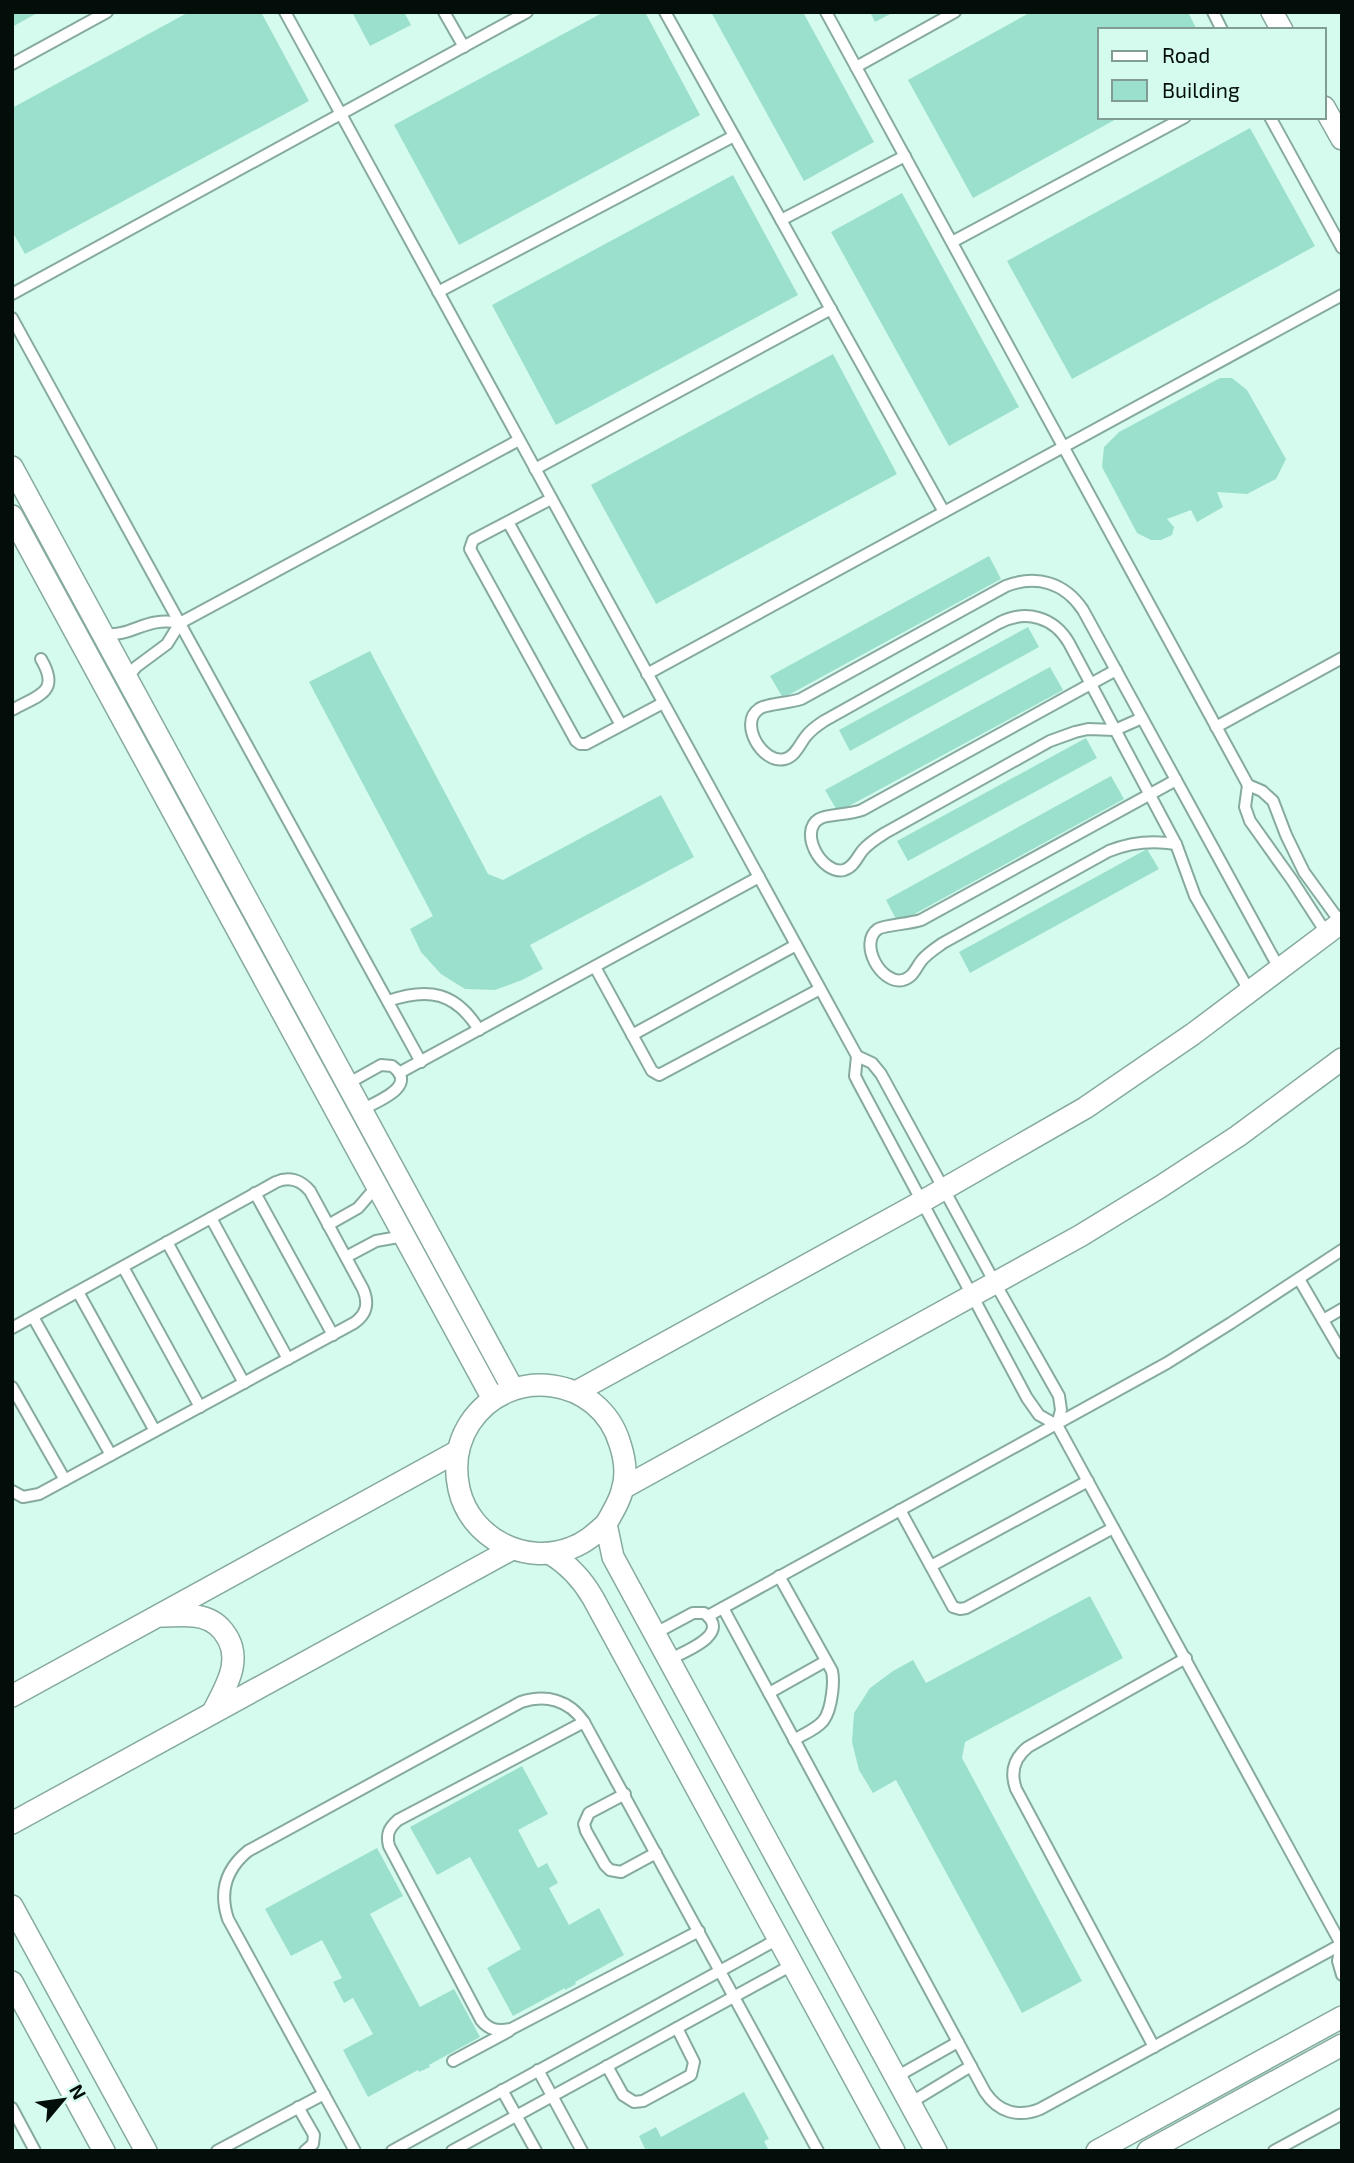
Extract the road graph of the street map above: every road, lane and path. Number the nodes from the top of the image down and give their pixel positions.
1 (107, 12) edge
2 (285, 12) edge
3 (444, 12) edge
4 (527, 12) edge
5 (665, 12) edge
6 (826, 12) edge
7 (955, 12) edge
8 (1213, 12) edge
9 (1272, 12) edge
10 (1221, 28) edge
11 (1281, 28) edge
12 (464, 47) junction
13 (12, 64) edge
14 (856, 67) junction
15 (1326, 111) edge
16 (341, 114) junction
17 (1181, 119) edge
18 (1271, 119) edge
19 (734, 135) junction
20 (1342, 139) edge
21 (905, 156) junction
22 (781, 220) junction
23 (952, 242) junction
24 (1342, 248) edge
25 (438, 292) junction
26 (12, 294) edge
27 (1342, 295) edge
28 (831, 309) junction
29 (12, 318) edge
30 (519, 440) junction
31 (1063, 447) junction
32 (12, 467) edge
33 (535, 469) junction
34 (551, 499) junction
35 (944, 512) junction
36 (12, 516) edge
37 (508, 522) junction
38 (180, 623) junction
39 (103, 634) junction
40 (1342, 658) edge
41 (41, 659) dead end
42 (1116, 670) junction
43 (647, 674) junction
44 (127, 678) junction
45 (1091, 684) junction
46 (663, 703) junction
47 (12, 710) edge
48 (1142, 718) junction
49 (621, 726) junction
50 (1216, 727) junction
51 (1115, 730) junction
52 (1176, 780) junction
53 (1248, 785) junction
54 (1150, 794) junction
55 (1175, 844) junction
56 (759, 877) junction
57 (1336, 926) edge
58 (796, 945) junction
59 (595, 967) junction
60 (1280, 970) junction
61 (820, 989) junction
62 (1250, 992) junction
63 (388, 1001) junction
64 (479, 1030) junction
65 (632, 1035) junction
66 (857, 1056) junction
67 (1342, 1059) edge
68 (421, 1062) junction
69 (399, 1073) junction
70 (347, 1084) junction
71 (361, 1110) junction
72 (377, 1186) junction
73 (944, 1189) junction
74 (255, 1193) junction
75 (923, 1201) junction
76 (211, 1218) junction
77 (328, 1225) junction
78 (404, 1236) junction
79 (167, 1242) junction
80 (1342, 1250) edge
81 (346, 1257) junction
82 (123, 1267) junction
83 (1299, 1279) junction
84 (995, 1283) junction
85 (78, 1292) junction
86 (973, 1295) junction
87 (1342, 1309) edge
88 (33, 1317) junction
89 (1323, 1320) junction
90 (12, 1328) edge
91 (332, 1335) junction
92 (1342, 1353) edge
93 (288, 1359) junction
94 (244, 1383) junction
95 (12, 1387) edge
96 (513, 1389) junction
97 (576, 1392) junction
98 (493, 1399) junction
99 (200, 1407) junction
100 (1057, 1424) junction
101 (155, 1431) junction
102 (458, 1451) junction
103 (111, 1455) junction
104 (65, 1480) junction
105 (1088, 1481) junction
106 (623, 1488) junction
107 (12, 1491) edge
108 (900, 1510) junction
109 (606, 1524) junction
110 (1113, 1528) junction
111 (512, 1549) junction
112 (551, 1554) junction
113 (931, 1566) junction
114 (779, 1576) junction
115 (723, 1608) junction
116 (159, 1616) junction
117 (708, 1616) junction
118 (654, 1634) junction
119 (1186, 1658) junction
120 (668, 1660) junction
121 (826, 1661) junction
122 (15, 1687) edge
123 (769, 1693) junction
124 (213, 1713) junction
125 (584, 1722) junction
126 (794, 1740) junction
127 (625, 1794) junction
128 (745, 1800) junction
129 (712, 1818) junction
130 (12, 1823) edge
131 (656, 1853) junction
132 (12, 1906) edge
133 (699, 1931) junction
134 (778, 1939) junction
135 (1342, 1944) edge
136 (792, 1965) junction
137 (720, 1970) junction
138 (1342, 1975) edge
139 (12, 1982) edge
140 (735, 1997) junction
141 (1342, 2017) edge
142 (677, 2028) junction
143 (511, 2029) junction
144 (958, 2042) junction
145 (1342, 2045) edge
146 (1154, 2047) junction
147 (453, 2061) dead end
148 (97, 2062) junction
149 (607, 2066) junction
150 (971, 2066) junction
151 (538, 2070) junction
152 (896, 2077) junction
153 (65, 2079) junction
154 (502, 2090) junction
155 (324, 2094) junction
156 (552, 2096) junction
157 (910, 2103) junction
158 (298, 2107) junction
159 (12, 2108) edge
160 (1342, 2114) edge
161 (516, 2116) junction
162 (35, 2151) edge
163 (104, 2151) edge
164 (146, 2151) edge
165 (217, 2151) edge
166 (305, 2151) edge
167 (355, 2151) edge
168 (392, 2151) edge
169 (452, 2151) edge
170 (536, 2151) edge
171 (582, 2151) edge
172 (818, 2151) edge
173 (894, 2151) edge
174 (936, 2151) edge
175 (1097, 2151) edge
176 (1148, 2151) edge
177 (1273, 2151) edge

1 - 13 lane
2 - 16 lane
3 - 12 lane
4 - 12 lane
5 - 19 lane
6 - 14 lane
7 - 14 lane
8 - 10 lane
9 - 11 street
12 - 16 lane
14 - 21 lane
15 - 20 street
16 - 25 lane
16 - 26 lane
17 - 23 lane
18 - 24 lane
19 - 22 lane
19 - 25 lane
21 - 22 lane
21 - 23 lane
22 - 28 lane
23 - 31 lane
25 - 30 lane
27 - 31 lane
28 - 33 lane
28 - 35 lane
29 - 38 lane
30 - 33 lane
30 - 38 lane
31 - 35 lane
31 - 50 lane
32 - 39 street
33 - 34 lane
34 - 37 lane
34 - 43 lane
35 - 43 lane
36 - 72 street
37 - 49 lane
37 - 49 lane
38 - 39 lane
38 - 44 lane
38 - 63 lane
39 - 44 street
40 - 50 lane
41 - 47 lane
42 - 45 lane
42 - 45 lane
42 - 48 lane
43 - 46 lane
44 - 70 street
45 - 51 lane
45 - 51 lane
46 - 49 lane
46 - 56 lane
48 - 51 lane
48 - 52 lane
50 - 53 lane
51 - 54 lane
52 - 54 lane
52 - 60 lane
53 - 57 lane
53 - 57 lane
54 - 55 lane
54 - 55 lane
55 - 62 lane
56 - 58 lane
56 - 59 lane
57 - 60 street
58 - 61 lane
58 - 65 lane
59 - 64 lane
59 - 65 lane
60 - 62 street
61 - 65 lane
61 - 66 lane
62 - 73 street
63 - 64 lane
63 - 68 lane
64 - 68 lane
66 - 73 lane
66 - 75 lane
67 - 84 street
68 - 69 lane
69 - 70 lane
69 - 71 lane
70 - 71 street
71 - 96 street
72 - 77 lane
72 - 78 street
73 - 75 street
73 - 84 lane
74 - 76 lane
74 - 77 lane
74 - 91 lane
75 - 86 lane
75 - 97 street
76 - 79 lane
76 - 93 lane
77 - 81 lane
78 - 81 lane
78 - 98 street
79 - 82 lane
79 - 94 lane
80 - 83 lane
81 - 91 lane
82 - 85 lane
82 - 99 lane
83 - 89 lane
83 - 100 lane
84 - 86 street
84 - 100 lane
85 - 88 lane
85 - 101 lane
86 - 100 lane
86 - 106 street
87 - 89 lane
88 - 90 lane
88 - 103 lane
89 - 92 lane
91 - 93 lane
93 - 94 lane
94 - 99 lane
95 - 104 lane
96 - 97 street
96 - 98 street
97 - 106 street
98 - 102 street
99 - 101 lane
100 - 105 lane
100 - 108 lane
101 - 103 lane
102 - 111 street
102 - 116 street
103 - 104 lane
104 - 107 lane
105 - 110 lane
105 - 113 lane
106 - 109 street
108 - 113 lane
108 - 114 lane
109 - 112 street
109 - 118 street
110 - 113 lane
110 - 119 lane
111 - 112 street
111 - 124 street
112 - 129 street
114 - 115 lane
114 - 121 lane
115 - 117 lane
115 - 123 lane
116 - 122 street
116 - 124 street
117 - 118 lane
117 - 120 lane
118 - 120 street
119 - 135 lane
119 - 146 lane
120 - 128 street
121 - 123 lane
121 - 126 lane
123 - 126 lane
124 - 130 street
125 - 127 lane
125 - 143 lane
125 - 155 lane
126 - 144 lane
127 - 131 lane
127 - 131 lane
128 - 129 street
128 - 152 street
129 - 134 street
131 - 133 lane
132 - 148 street
133 - 137 lane
133 - 143 lane
134 - 136 street
134 - 137 lane
135 - 138 lane
135 - 146 lane
136 - 140 lane
136 - 173 street
137 - 140 lane
137 - 151 lane
139 - 153 street
140 - 142 lane
140 - 172 lane
141 - 175 street
142 - 149 lane
142 - 149 lane
143 - 147 lane
144 - 150 lane
144 - 152 lane
145 - 176 street
146 - 150 lane
148 - 153 street
148 - 164 street
149 - 156 lane
150 - 157 lane
151 - 154 lane
151 - 156 lane
152 - 157 street
153 - 163 street
154 - 161 lane
154 - 168 lane
155 - 158 lane
155 - 167 lane
156 - 161 lane
156 - 171 lane
157 - 174 street
158 - 165 lane
158 - 166 lane
159 - 162 lane
160 - 177 lane
161 - 169 lane
161 - 170 lane

